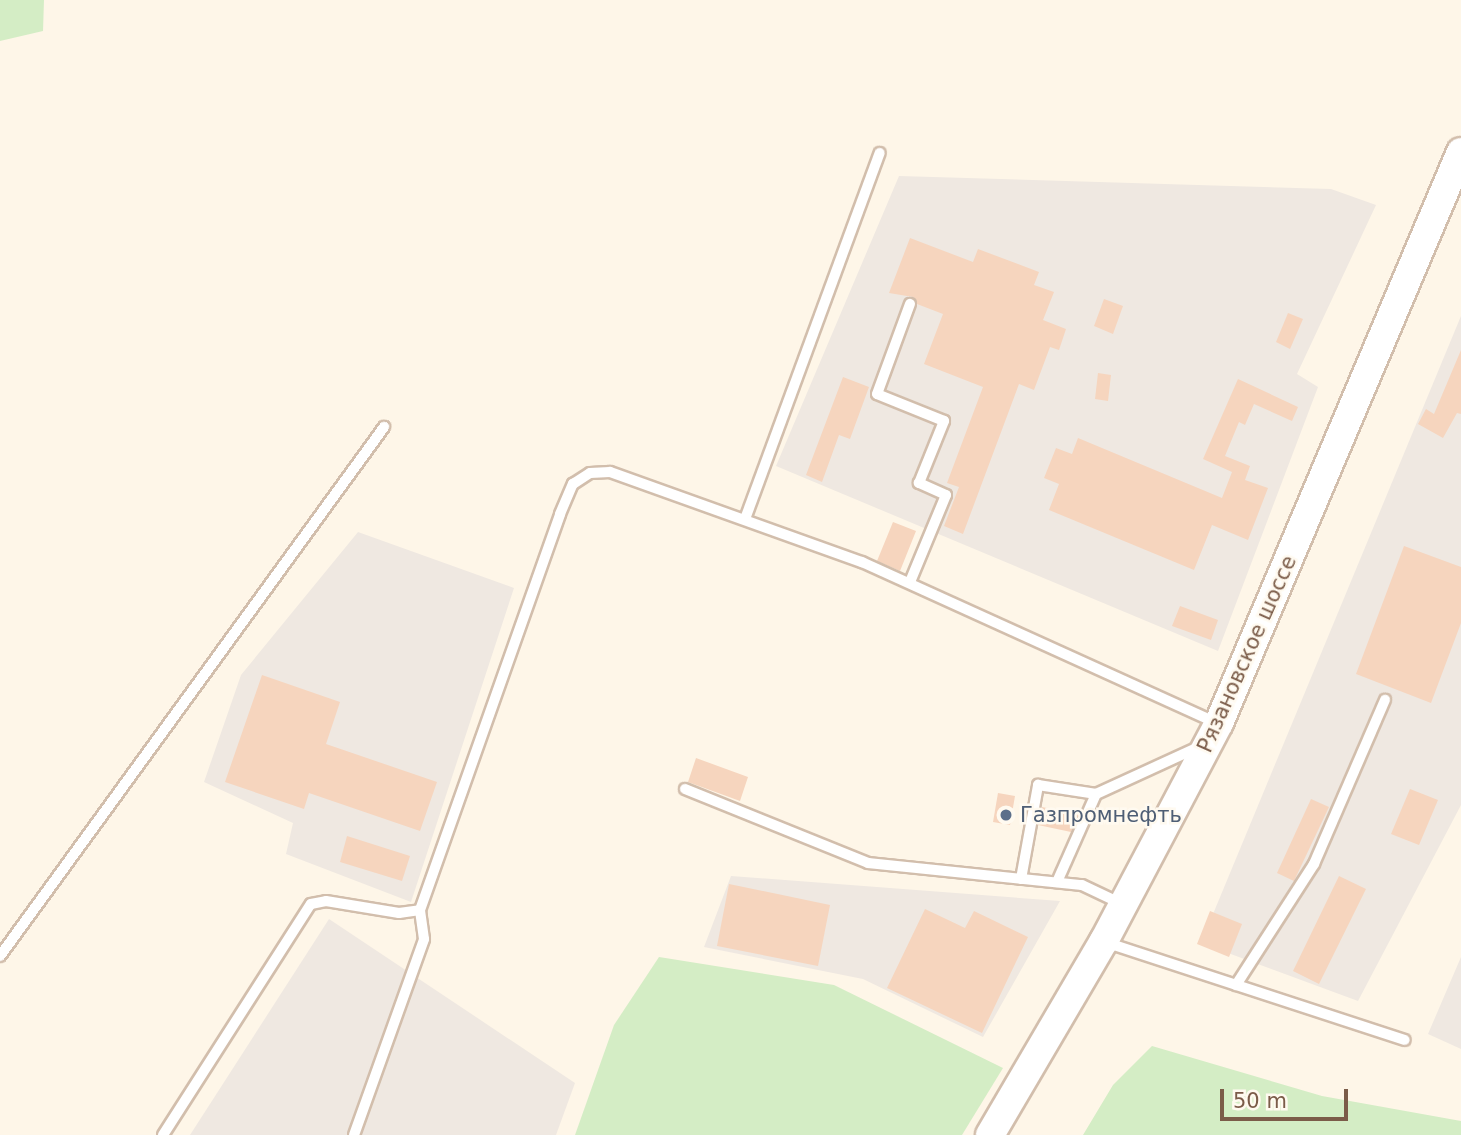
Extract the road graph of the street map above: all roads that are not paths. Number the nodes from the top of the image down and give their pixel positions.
1 (1461, 152) edge
2 (880, 153) dead end
3 (1456, 181) edge
4 (910, 304) dead end
5 (384, 427) dead end
6 (745, 519) junction
7 (910, 582) junction
8 (1385, 700) dead end
9 (1214, 733) junction
10 (685, 789) dead end
11 (1096, 794) junction
12 (1021, 879) junction
13 (1057, 882) junction
14 (1124, 905) junction
15 (420, 910) junction
16 (1104, 941) junction
17 (0, 957) edge
18 (1236, 985) junction
19 (1405, 1040) dead end
20 (163, 1135) edge
21 (354, 1135) edge
22 (990, 1135) edge

1 - 3 main road, Рязановское шоссе
2 - 6 lane
3 - 9 main road, Рязановское шоссе
4 - 7 lane
5 - 17 lane
6 - 7 lane
6 - 15 lane
7 - 9 lane
8 - 18 lane
9 - 11 lane
9 - 14 main road, Рязановское шоссе
10 - 12 lane
11 - 12 lane
11 - 13 lane
12 - 13 lane
13 - 14 lane
14 - 16 main road, Рязановское шоссе
15 - 20 lane
15 - 21 lane
16 - 18 lane
16 - 22 main road, Рязановское шоссе
18 - 19 lane

